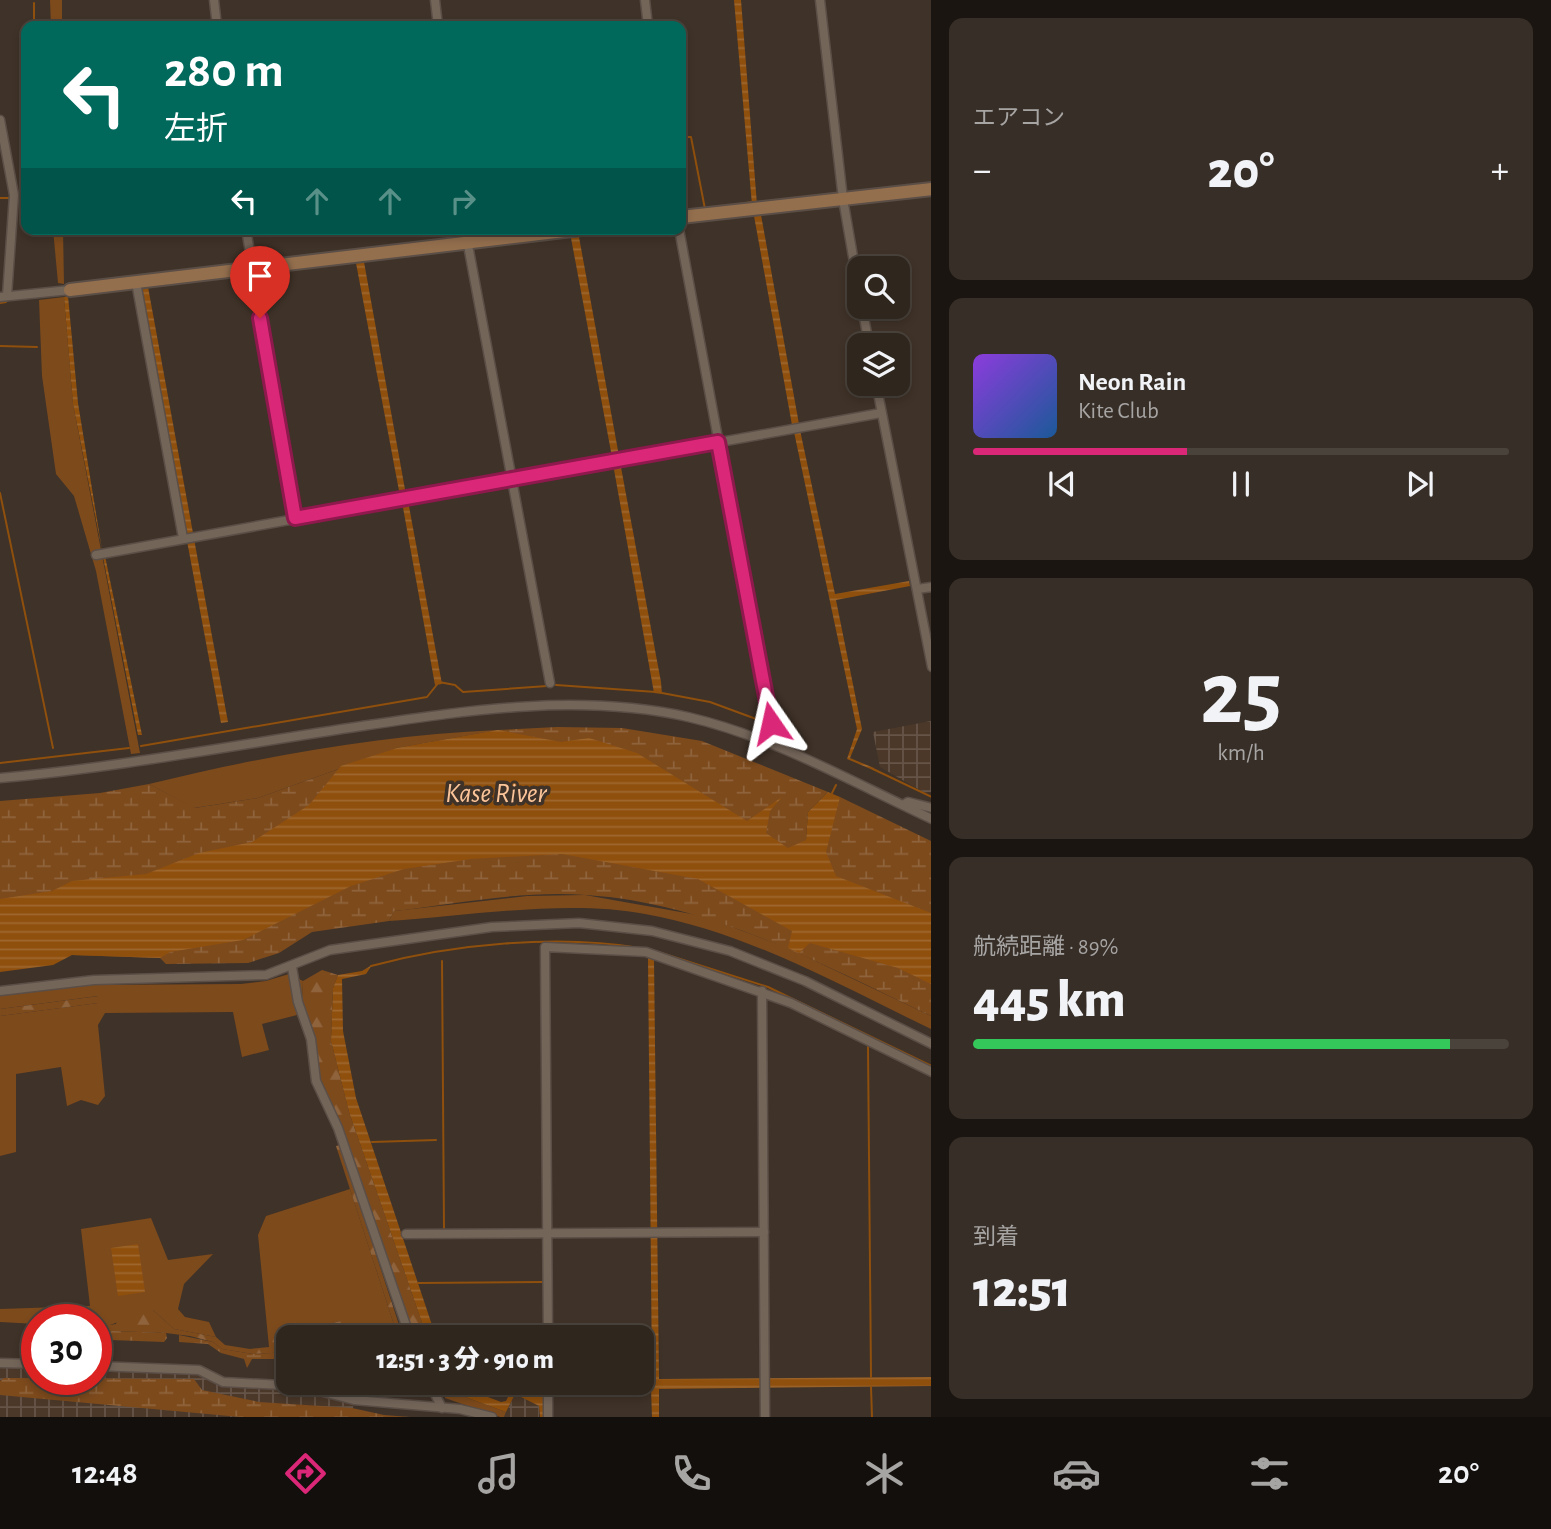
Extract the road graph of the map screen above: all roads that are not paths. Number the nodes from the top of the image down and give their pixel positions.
1 (214, 0) edge
2 (435, 0) edge
3 (645, 0) edge
4 (820, 0) edge
5 (216, 21) edge
6 (437, 21) edge
7 (647, 21) edge
8 (0, 120) edge
9 (931, 189) edge
10 (842, 199) junction
11 (686, 216) edge
12 (247, 235) edge
13 (680, 235) edge
14 (466, 236) edge
15 (853, 256) edge
16 (251, 269) junction
17 (136, 282) junction
18 (70, 290) joint
19 (3, 297) edge
20 (878, 396) edge
21 (881, 413) junction
22 (718, 442) junction
23 (511, 479) junction
24 (295, 518) junction
25 (183, 538) junction
26 (96, 555) dead end
27 (931, 587) edge
28 (916, 590) junction
29 (931, 662) edge
30 (550, 683) dead end
31 (771, 723) dead end
32 (0, 778) edge
33 (903, 806) junction
34 (931, 808) edge
35 (931, 819) edge
36 (292, 967) junction
37 (0, 991) edge
38 (762, 992) junction
39 (931, 1044) edge
40 (931, 1072) edge
41 (764, 1231) junction
42 (547, 1232) junction
43 (407, 1234) dead end
44 (406, 1325) edge
45 (548, 1325) edge
46 (0, 1363) edge
47 (21, 1364) edge
48 (112, 1367) edge
49 (436, 1395) edge
50 (548, 1395) edge
51 (442, 1408) junction
52 (492, 1417) edge
53 (548, 1417) edge
54 (765, 1417) edge

1 - 5 street
2 - 6 street
3 - 7 street
4 - 10 street
8 - 19 street
9 - 10 street
10 - 11 street
10 - 15 street
12 - 16 street
13 - 22 street
14 - 16 street
14 - 23 street
16 - 17 street
16 - 24 street
17 - 18 street
17 - 25 street
18 - 19 street
20 - 21 street
21 - 22 street
21 - 28 street
22 - 23 street
22 - 31 street
23 - 24 street
23 - 30 street
24 - 25 street
25 - 26 street
27 - 28 street
28 - 29 street
32 - 33 street
33 - 34 street
33 - 35 street
36 - 37 street
36 - 39 street
36 - 44 street
38 - 40 street
38 - 41 street
38 - 42 street
41 - 42 street
41 - 54 street
42 - 43 street
42 - 45 street
46 - 47 street
48 - 51 street
49 - 51 street
50 - 53 street
51 - 52 street

